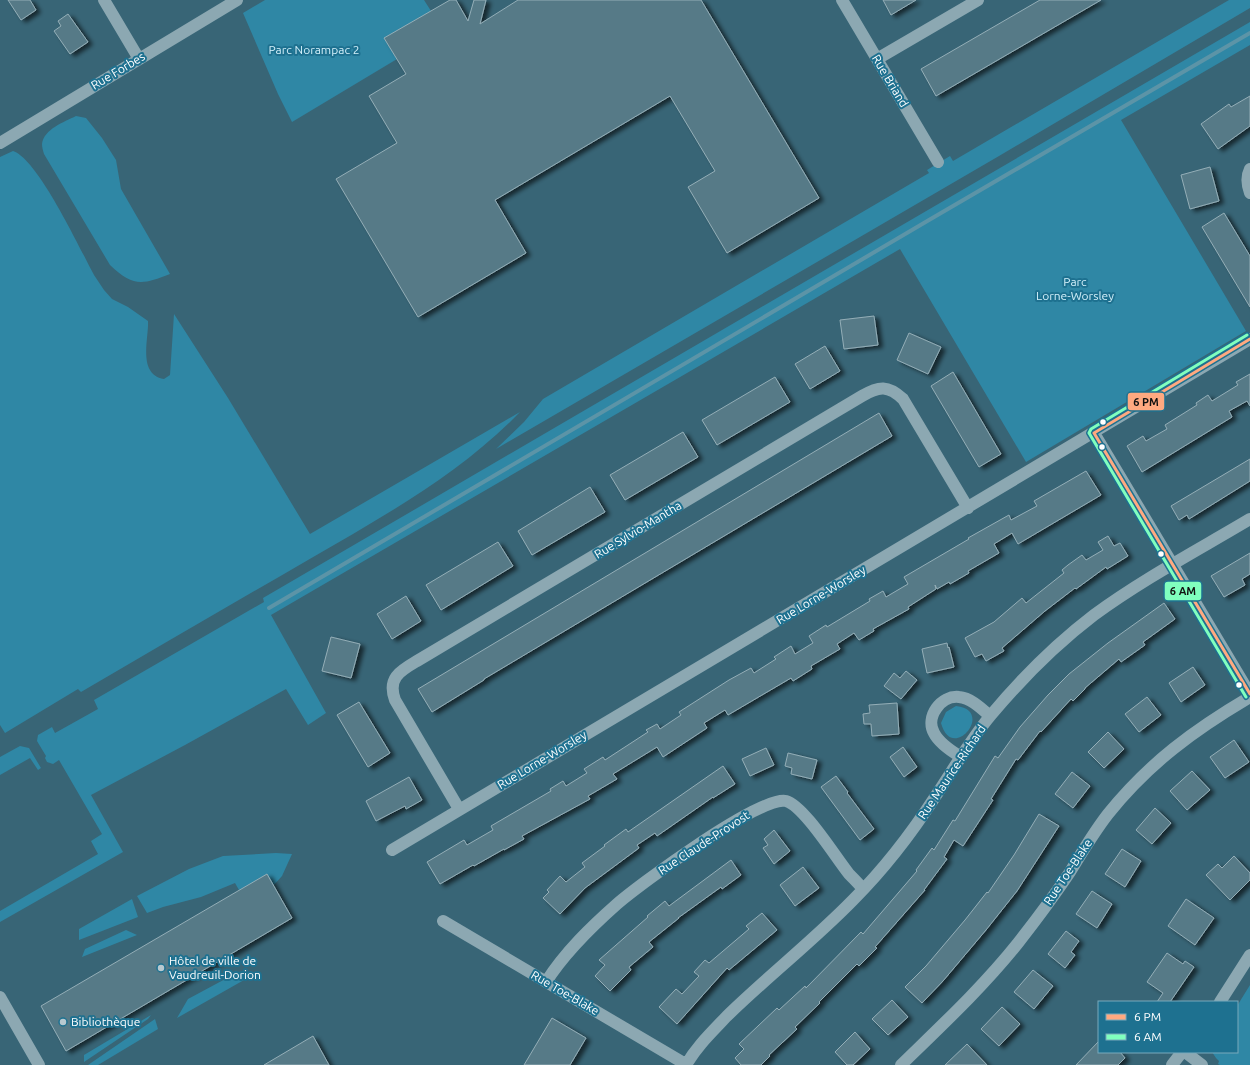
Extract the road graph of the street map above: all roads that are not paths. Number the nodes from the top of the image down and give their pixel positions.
1 (104, 0) edge
2 (237, 0) edge
3 (842, 0) edge
4 (978, 0) edge
5 (139, 59) junction
6 (877, 59) junction
7 (0, 143) edge
8 (938, 162) dead end
9 (1250, 169) edge
10 (1250, 193) edge
11 (1250, 339) edge
12 (1094, 433) junction
13 (968, 508) junction
14 (1250, 519) edge
15 (1173, 564) junction
16 (1250, 696) edge
17 (990, 716) junction
18 (961, 757) junction
19 (459, 809) junction
20 (392, 850) dead end
21 (863, 889) junction
22 (443, 921) dead end
23 (1250, 955) edge
24 (546, 982) junction
25 (0, 997) edge
26 (1221, 1001) edge
27 (1183, 1053) edge
28 (1185, 1053) edge
29 (39, 1065) edge
30 (686, 1065) edge
31 (901, 1065) edge
32 (1172, 1065) edge
33 (1202, 1065) edge

1 - 5 street
2 - 5 street, Rue Forbes
3 - 6 street, Rue Briand
4 - 6 street
5 - 7 street, Rue Forbes
6 - 8 street, Rue Briand
9 - 10 street
11 - 12 street, Rue Lorne-Worsley
12 - 13 street, Rue Lorne-Worsley
12 - 15 street
13 - 19 street, Rue Lorne-Worsley
13 - 19 street, Rue Sylvio-Mantha
14 - 15 street, Rue Maurice-Richard
15 - 16 street
15 - 17 street, Rue Maurice-Richard
16 - 31 street, Rue Toe-Blake
17 - 18 street, Rue Maurice-Richard
17 - 18 street
18 - 21 street, Rue Maurice-Richard
19 - 20 street, Rue Lorne-Worsley
21 - 24 street, Rue Claude-Provost
21 - 30 street, Rue Maurice-Richard
22 - 24 street, Rue Toe-Blake
23 - 26 street
24 - 30 street, Rue Toe-Blake
25 - 29 street
27 - 32 street
28 - 33 street

